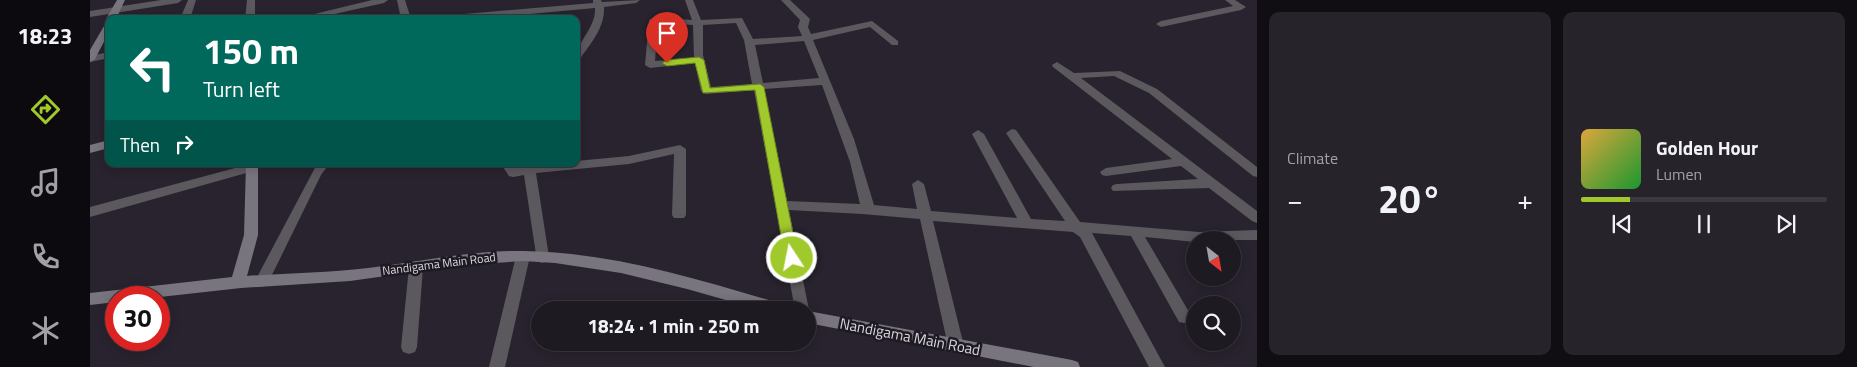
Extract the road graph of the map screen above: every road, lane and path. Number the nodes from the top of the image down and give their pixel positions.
1 (121, 0) edge
2 (178, 0) edge
3 (192, 0) edge
4 (252, 0) edge
5 (384, 0) edge
6 (520, 0) edge
7 (636, 0) edge
8 (689, 0) edge
9 (785, 0) edge
10 (1229, 0) edge
11 (404, 1) edge
12 (619, 1) edge
13 (578, 3) edge
14 (598, 3) edge
15 (116, 9) junction
16 (546, 9) edge
17 (523, 11) junction
18 (90, 14) edge
19 (113, 15) edge
20 (186, 15) edge
21 (250, 15) edge
22 (316, 15) edge
23 (403, 15) edge
24 (485, 15) edge
25 (698, 23) junction
26 (1161, 24) dead end
27 (105, 31) edge
28 (808, 38) junction
29 (750, 42) junction
30 (895, 43) dead end
31 (580, 51) edge
32 (105, 56) edge
33 (90, 59) edge
34 (699, 60) junction
35 (1057, 65) dead end
36 (1071, 76) junction
37 (826, 81) junction
38 (760, 87) junction
39 (1012, 132) dead end
40 (978, 134) dead end
41 (105, 145) edge
42 (90, 149) edge
43 (1184, 162) junction
44 (580, 163) edge
45 (246, 167) edge
46 (253, 167) edge
47 (321, 167) edge
48 (509, 167) edge
49 (530, 167) edge
50 (1106, 172) dead end
51 (1257, 173) edge
52 (918, 184) dead end
53 (1211, 184) junction
54 (1117, 188) dead end
55 (782, 205) junction
56 (863, 209) junction
57 (90, 212) edge
58 (926, 215) junction
59 (679, 216) dead end
60 (1257, 218) edge
61 (1027, 224) junction
62 (1076, 227) junction
63 (1135, 231) junction
64 (1257, 235) edge
65 (523, 256) junction
66 (542, 257) junction
67 (416, 267) junction
68 (262, 281) junction
69 (238, 282) junction
70 (90, 299) edge
71 (752, 301) edge
72 (800, 301) edge
73 (1184, 316) dead end
74 (816, 319) edge
75 (956, 346) junction
76 (409, 347) dead end
77 (1045, 364) edge
78 (497, 367) edge
79 (1072, 367) edge
80 (1158, 367) edge

1 - 15 street
2 - 15 street
3 - 20 street
4 - 21 street
5 - 22 street
6 - 17 street
7 - 12 street
8 - 25 street
9 - 28 street
10 - 26 street
11 - 23 street
12 - 14 street
13 - 14 street
13 - 16 street
14 - 31 street
15 - 18 street
15 - 19 street
16 - 17 street
17 - 24 street
25 - 29 street
25 - 34 street
25 - 34 street
27 - 33 street
28 - 29 street
28 - 30 street
28 - 37 street
29 - 38 street
32 - 33 street
34 - 38 street
35 - 36 street
36 - 43 street
36 - 51 street
37 - 38 street
37 - 56 street
38 - 55 street
39 - 62 street
40 - 61 street
41 - 42 street
43 - 50 street
43 - 53 street
44 - 59 street
45 - 57 street
46 - 69 street
47 - 68 street
48 - 49 street
49 - 66 street
52 - 58 street
53 - 54 street
53 - 60 street
55 - 56 street
55 - 72 street
56 - 58 street
58 - 61 street
58 - 75 street
61 - 62 street
62 - 63 street
62 - 80 street
63 - 64 street
63 - 73 street
65 - 66 street, Nandigama Main Road
65 - 67 street, Nandigama Main Road
65 - 78 street
66 - 71 street, Nandigama Main Road
67 - 68 street, Nandigama Main Road
67 - 76 street
68 - 69 street, Nandigama Main Road
69 - 70 street, Nandigama Main Road
74 - 75 street, Nandigama Main Road
75 - 77 street, Nandigama Main Road
77 - 79 street, Nandigama Main Road

